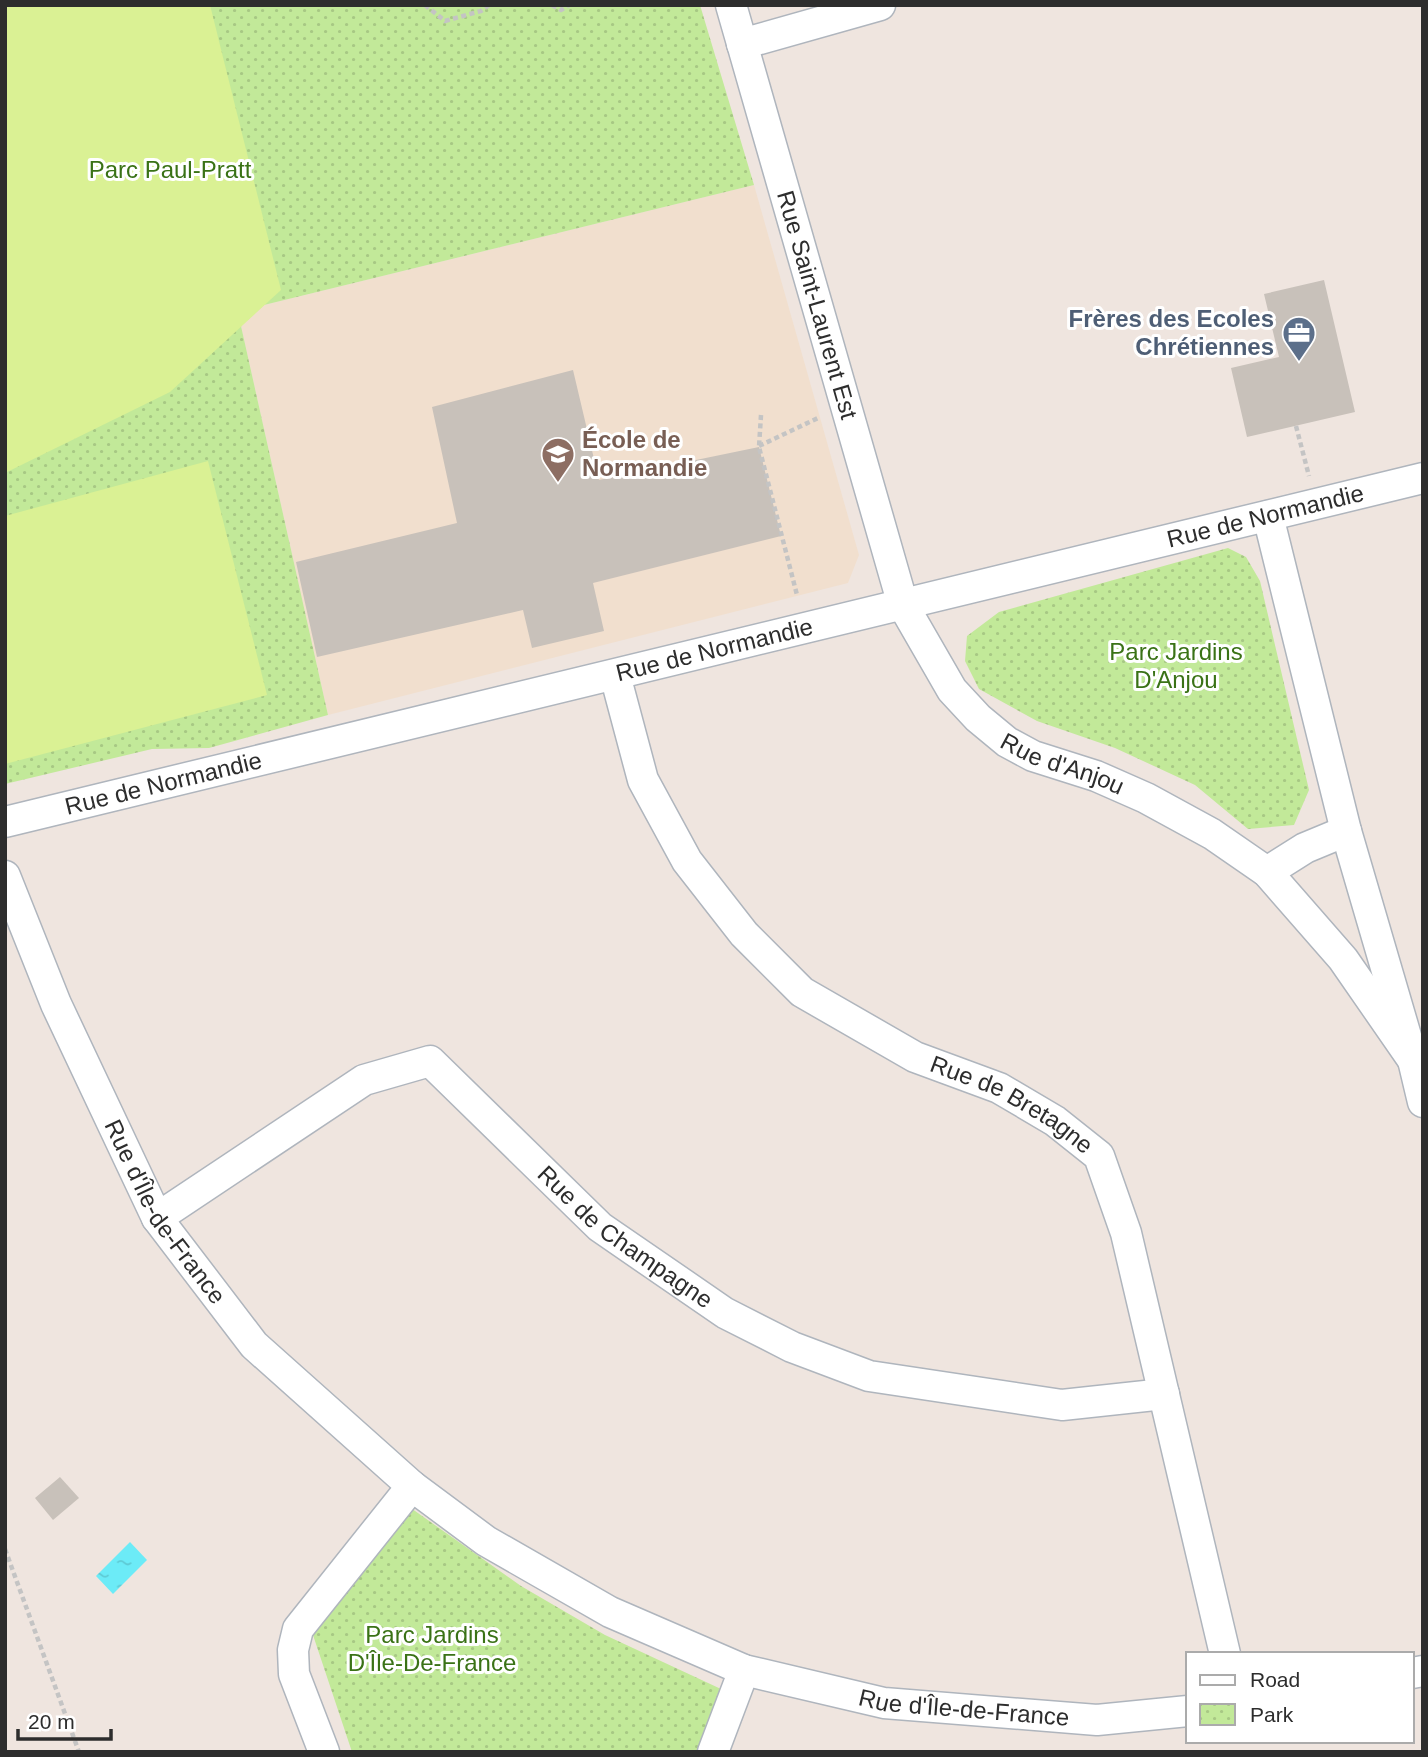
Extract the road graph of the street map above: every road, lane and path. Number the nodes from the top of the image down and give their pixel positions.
1 (425, 5) edge
2 (489, 5) edge
3 (552, 5) edge
4 (569, 5) edge
5 (731, 5) edge
6 (880, 5) edge
7 (742, 44) junction
8 (845, 404) junction
9 (761, 415) dead end
10 (1296, 426) dead end
11 (759, 447) junction
12 (1423, 478) edge
13 (1316, 504) junction
14 (1268, 516) junction
15 (797, 595) dead end
16 (903, 605) junction
17 (615, 675) junction
18 (5, 822) edge
19 (1346, 831) junction
20 (1267, 872) junction
21 (5, 876) edge
22 (1418, 1058) edge
23 (1423, 1102) edge
24 (158, 1217) junction
25 (1164, 1394) junction
26 (412, 1486) junction
27 (5, 1549) edge
28 (1225, 1652) edge
29 (744, 1670) junction
30 (1186, 1711) edge
31 (79, 1752) edge
32 (324, 1752) edge
33 (713, 1752) edge

1 - 2 path
3 - 4 path
5 - 7 street, Rue Saint-Laurent Est
6 - 7 street
7 - 8 street, Rue Saint-Laurent Est
8 - 11 path
8 - 16 street, Rue Saint-Laurent Est
9 - 11 path
10 - 13 path
11 - 15 path
12 - 13 street, Rue de Normandie
13 - 14 street, Rue de Normandie
14 - 16 street, Rue de Normandie
14 - 19 street, Rue d'Anjou
16 - 17 street, Rue de Normandie
16 - 20 street, Rue d'Anjou
17 - 18 street, Rue de Normandie
17 - 25 street, Rue de Bretagne
19 - 20 street
19 - 22 street, Rue d'Anjou
20 - 22 street, Rue d'Anjou
21 - 24 street, Rue d'Île-de-France
22 - 23 street, Rue d'Anjou
24 - 25 street, Rue de Champagne
24 - 26 street, Rue d'Île-de-France
25 - 28 street, Rue de Bretagne
26 - 29 street, Rue d'Île-de-France
26 - 32 street
27 - 31 path
29 - 30 street, Rue d'Île-de-France
29 - 33 street

